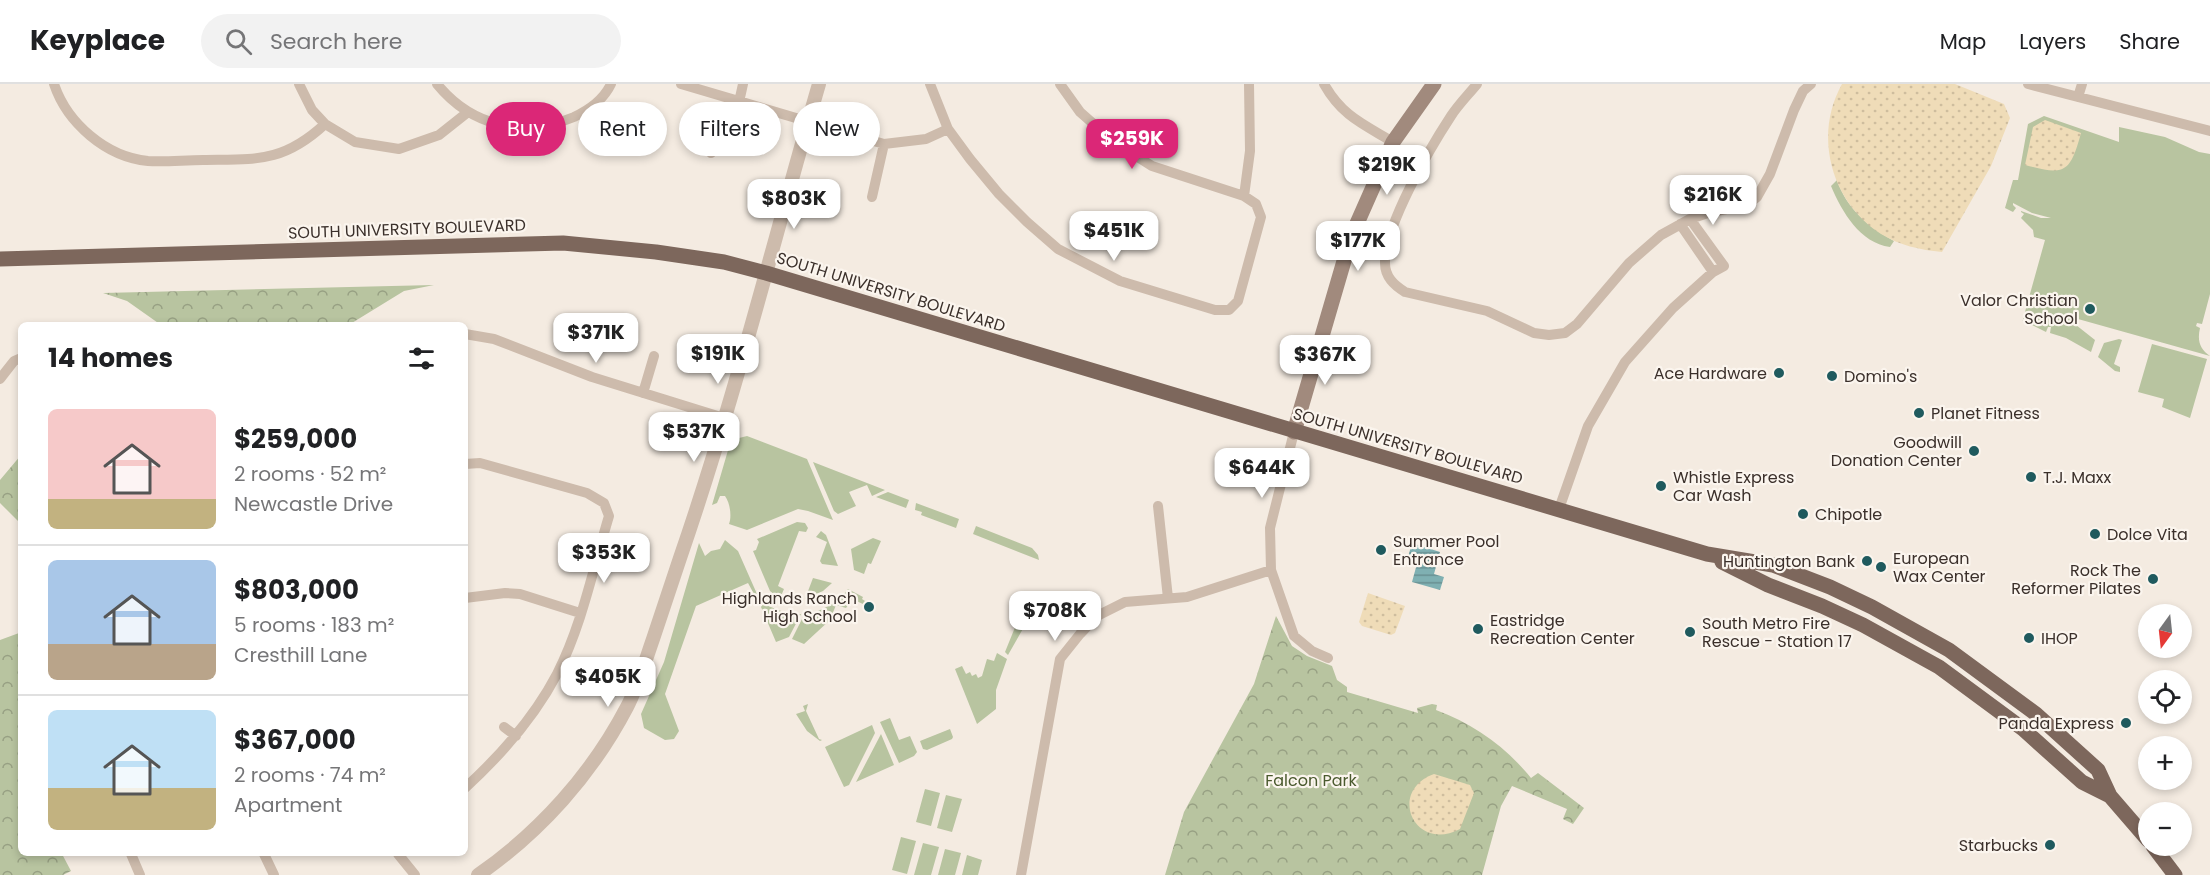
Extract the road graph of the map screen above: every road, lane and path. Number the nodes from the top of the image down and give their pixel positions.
1 (54, 84) edge
2 (299, 84) edge
3 (437, 84) edge
4 (611, 84) edge
5 (681, 84) edge
6 (742, 84) edge
7 (819, 84) edge
8 (930, 84) edge
9 (1060, 84) edge
10 (1249, 84) edge
11 (1324, 84) edge
12 (1434, 84) edge
13 (1477, 84) edge
14 (1811, 84) edge
15 (2028, 84) edge
16 (2082, 84) edge
17 (2079, 97) junction
18 (738, 100) junction
19 (814, 102) edge
20 (468, 112) junction
21 (793, 116) edge
22 (325, 124) junction
23 (948, 129) junction
24 (2210, 131) edge
25 (1393, 142) junction
26 (880, 143) edge
27 (884, 144) junction
28 (798, 156) edge
29 (872, 196) dead end
30 (1244, 196) junction
31 (1685, 221) junction
32 (0, 259) edge
33 (1713, 272) junction
34 (766, 273) junction
35 (468, 335) edge
36 (654, 356) dead end
37 (18, 360) edge
38 (0, 379) edge
39 (643, 393) junction
40 (724, 418) junction
41 (1294, 432) junction
42 (468, 464) edge
43 (1158, 506) dead end
44 (1559, 509) junction
45 (1707, 554) junction
46 (1271, 570) junction
47 (468, 598) edge
48 (1168, 598) junction
49 (580, 613) junction
50 (1328, 658) dead end
51 (1953, 678) junction
52 (2025, 705) junction
53 (504, 727) dead end
54 (516, 735) junction
55 (468, 786) edge
56 (2110, 796) junction
57 (2138, 828) edge
58 (132, 856) edge
59 (265, 856) edge
60 (400, 856) edge
61 (2161, 856) edge
62 (140, 875) edge
63 (274, 875) edge
64 (415, 875) edge
65 (478, 875) edge
66 (1021, 875) edge
67 (2175, 875) edge

1 - 22 street
2 - 22 street
3 - 20 street
4 - 20 street
5 - 18 street
6 - 18 street
7 - 19 street
8 - 23 street
9 - 30 street
10 - 30 street
11 - 25 street
12 - 25 main road
13 - 31 street
14 - 31 street
15 - 17 street
16 - 17 street
17 - 24 street
18 - 21 street
20 - 22 street
23 - 27 street
23 - 30 street
25 - 41 main road
26 - 27 street
27 - 29 street
28 - 34 street
31 - 33 street
31 - 33 street
32 - 34 main road, SOUTH UNIVERSITY BOULEVARD
33 - 44 street
34 - 40 street
34 - 41 main road, SOUTH UNIVERSITY BOULEVARD
35 - 39 street
36 - 39 street
37 - 38 street
39 - 40 street
40 - 65 street
41 - 44 main road, SOUTH UNIVERSITY BOULEVARD
41 - 46 street
42 - 49 street
43 - 48 street
44 - 45 main road, SOUTH UNIVERSITY BOULEVARD
45 - 51 main road, SOUTH UNIVERSITY BOULEVARD
45 - 52 main road, SOUTH UNIVERSITY BOULEVARD
46 - 48 street
46 - 50 street
47 - 49 street
48 - 66 street
49 - 54 street
51 - 52 main road
51 - 56 main road, SOUTH UNIVERSITY BOULEVARD
52 - 56 main road, SOUTH UNIVERSITY BOULEVARD
53 - 54 street
54 - 55 street
56 - 57 main road, SOUTH UNIVERSITY BOULEVARD
58 - 62 street
59 - 63 street
60 - 64 street
61 - 67 main road

